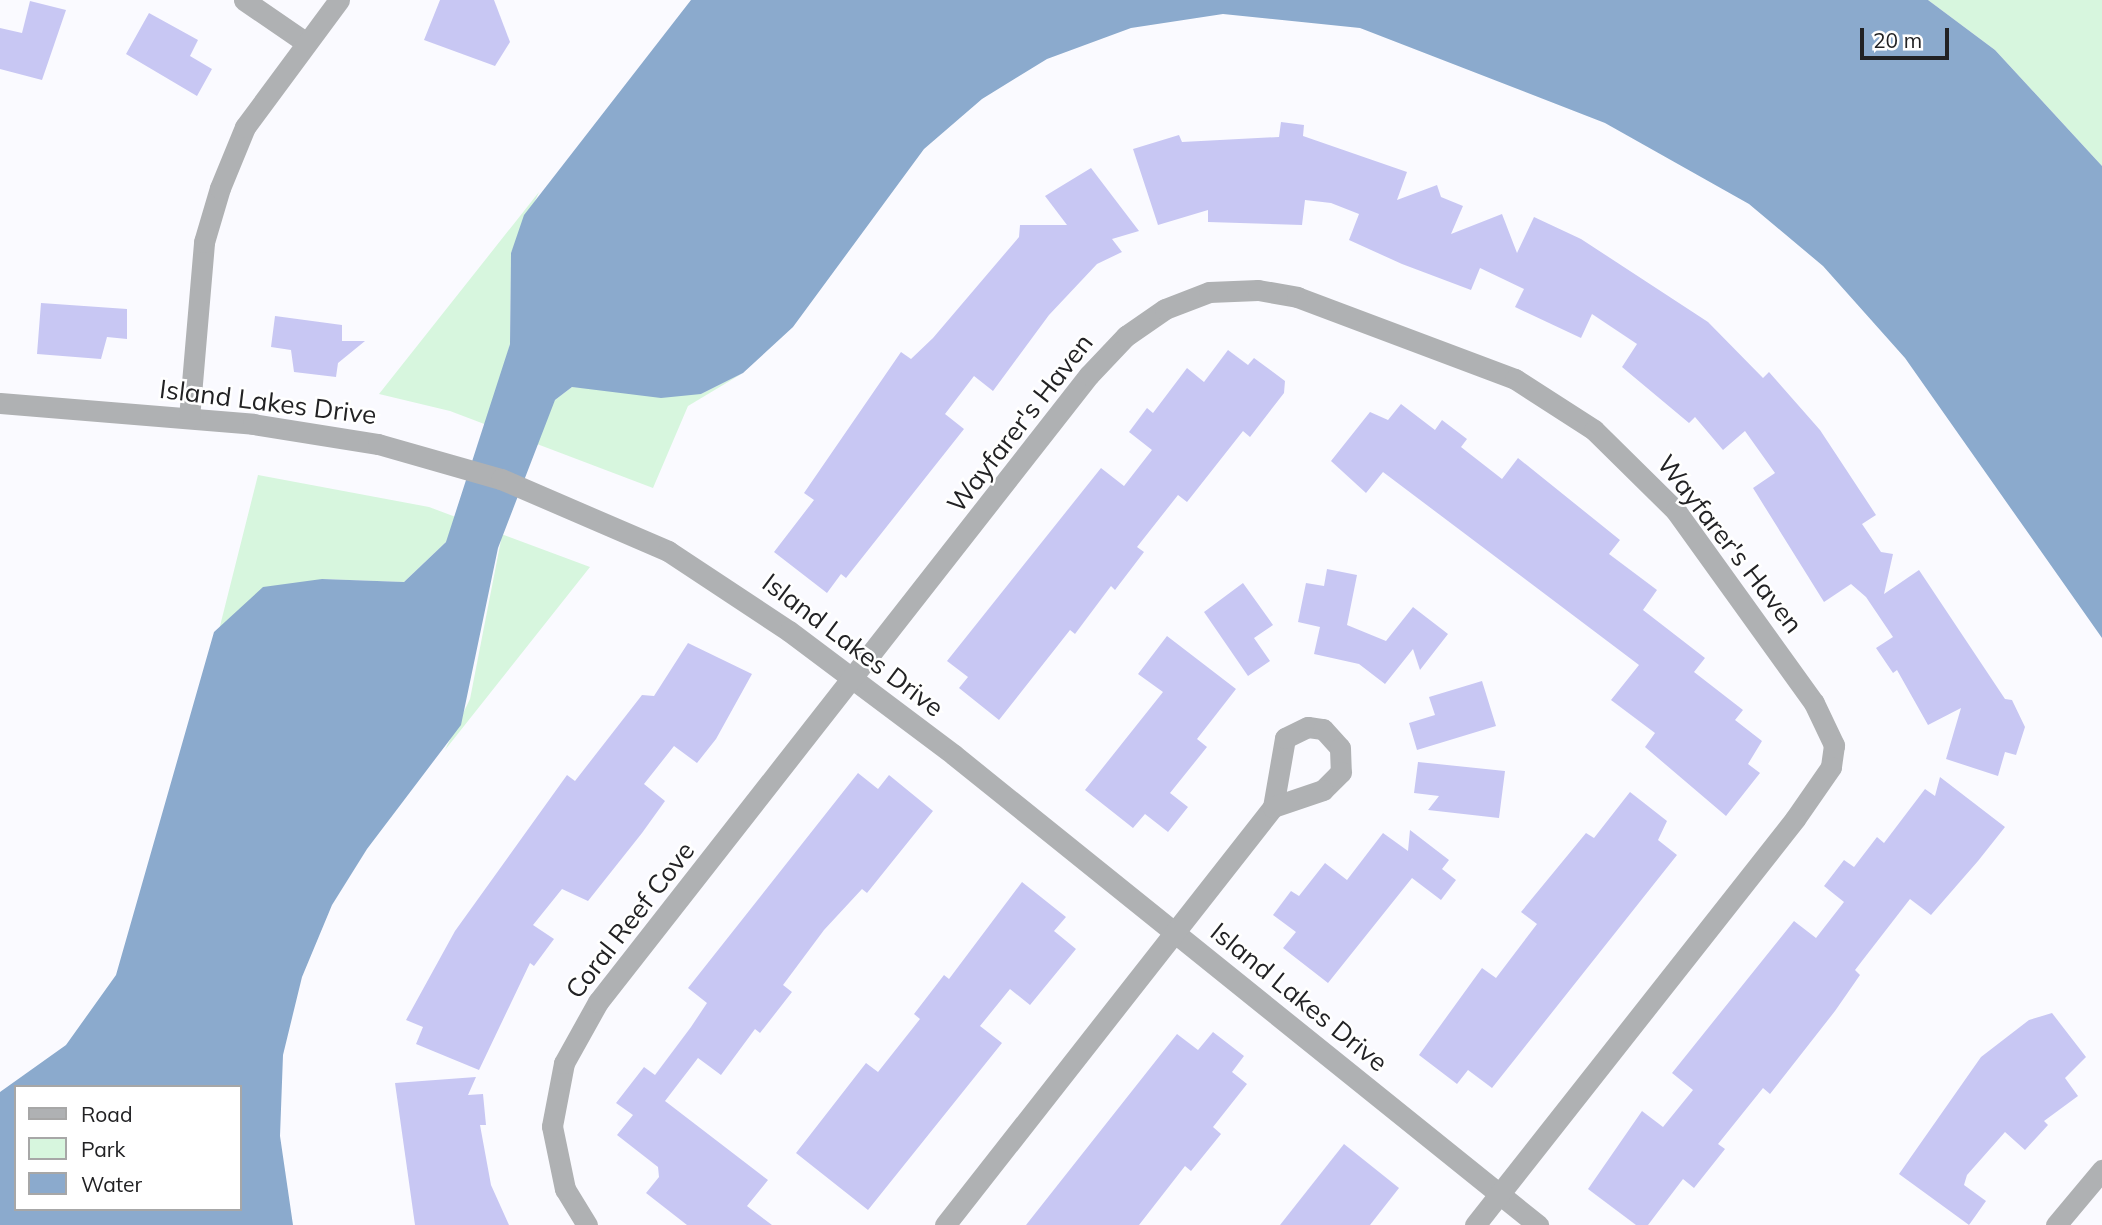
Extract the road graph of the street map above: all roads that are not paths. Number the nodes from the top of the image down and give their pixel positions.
1 (244, 0) edge
2 (339, 0) edge
3 (305, 42) junction
4 (0, 403) edge
5 (189, 418) junction
6 (854, 682) junction
7 (1273, 807) dead end
8 (1177, 935) junction
9 (2102, 1170) edge
10 (1499, 1195) junction
11 (587, 1225) edge
12 (945, 1225) edge
13 (1475, 1225) edge
14 (1538, 1225) edge
15 (2056, 1225) edge

1 - 3 street
2 - 3 street
3 - 5 street
4 - 5 street, Island Lakes Drive
5 - 6 street, Island Lakes Drive
6 - 8 street, Island Lakes Drive
6 - 10 street, Wayfarer's Haven
6 - 11 street, Coral Reef Cove
7 - 8 street
8 - 10 street, Island Lakes Drive
8 - 12 street
9 - 15 street
10 - 13 street, Wayfarer's Haven
10 - 14 street, Island Lakes Drive

